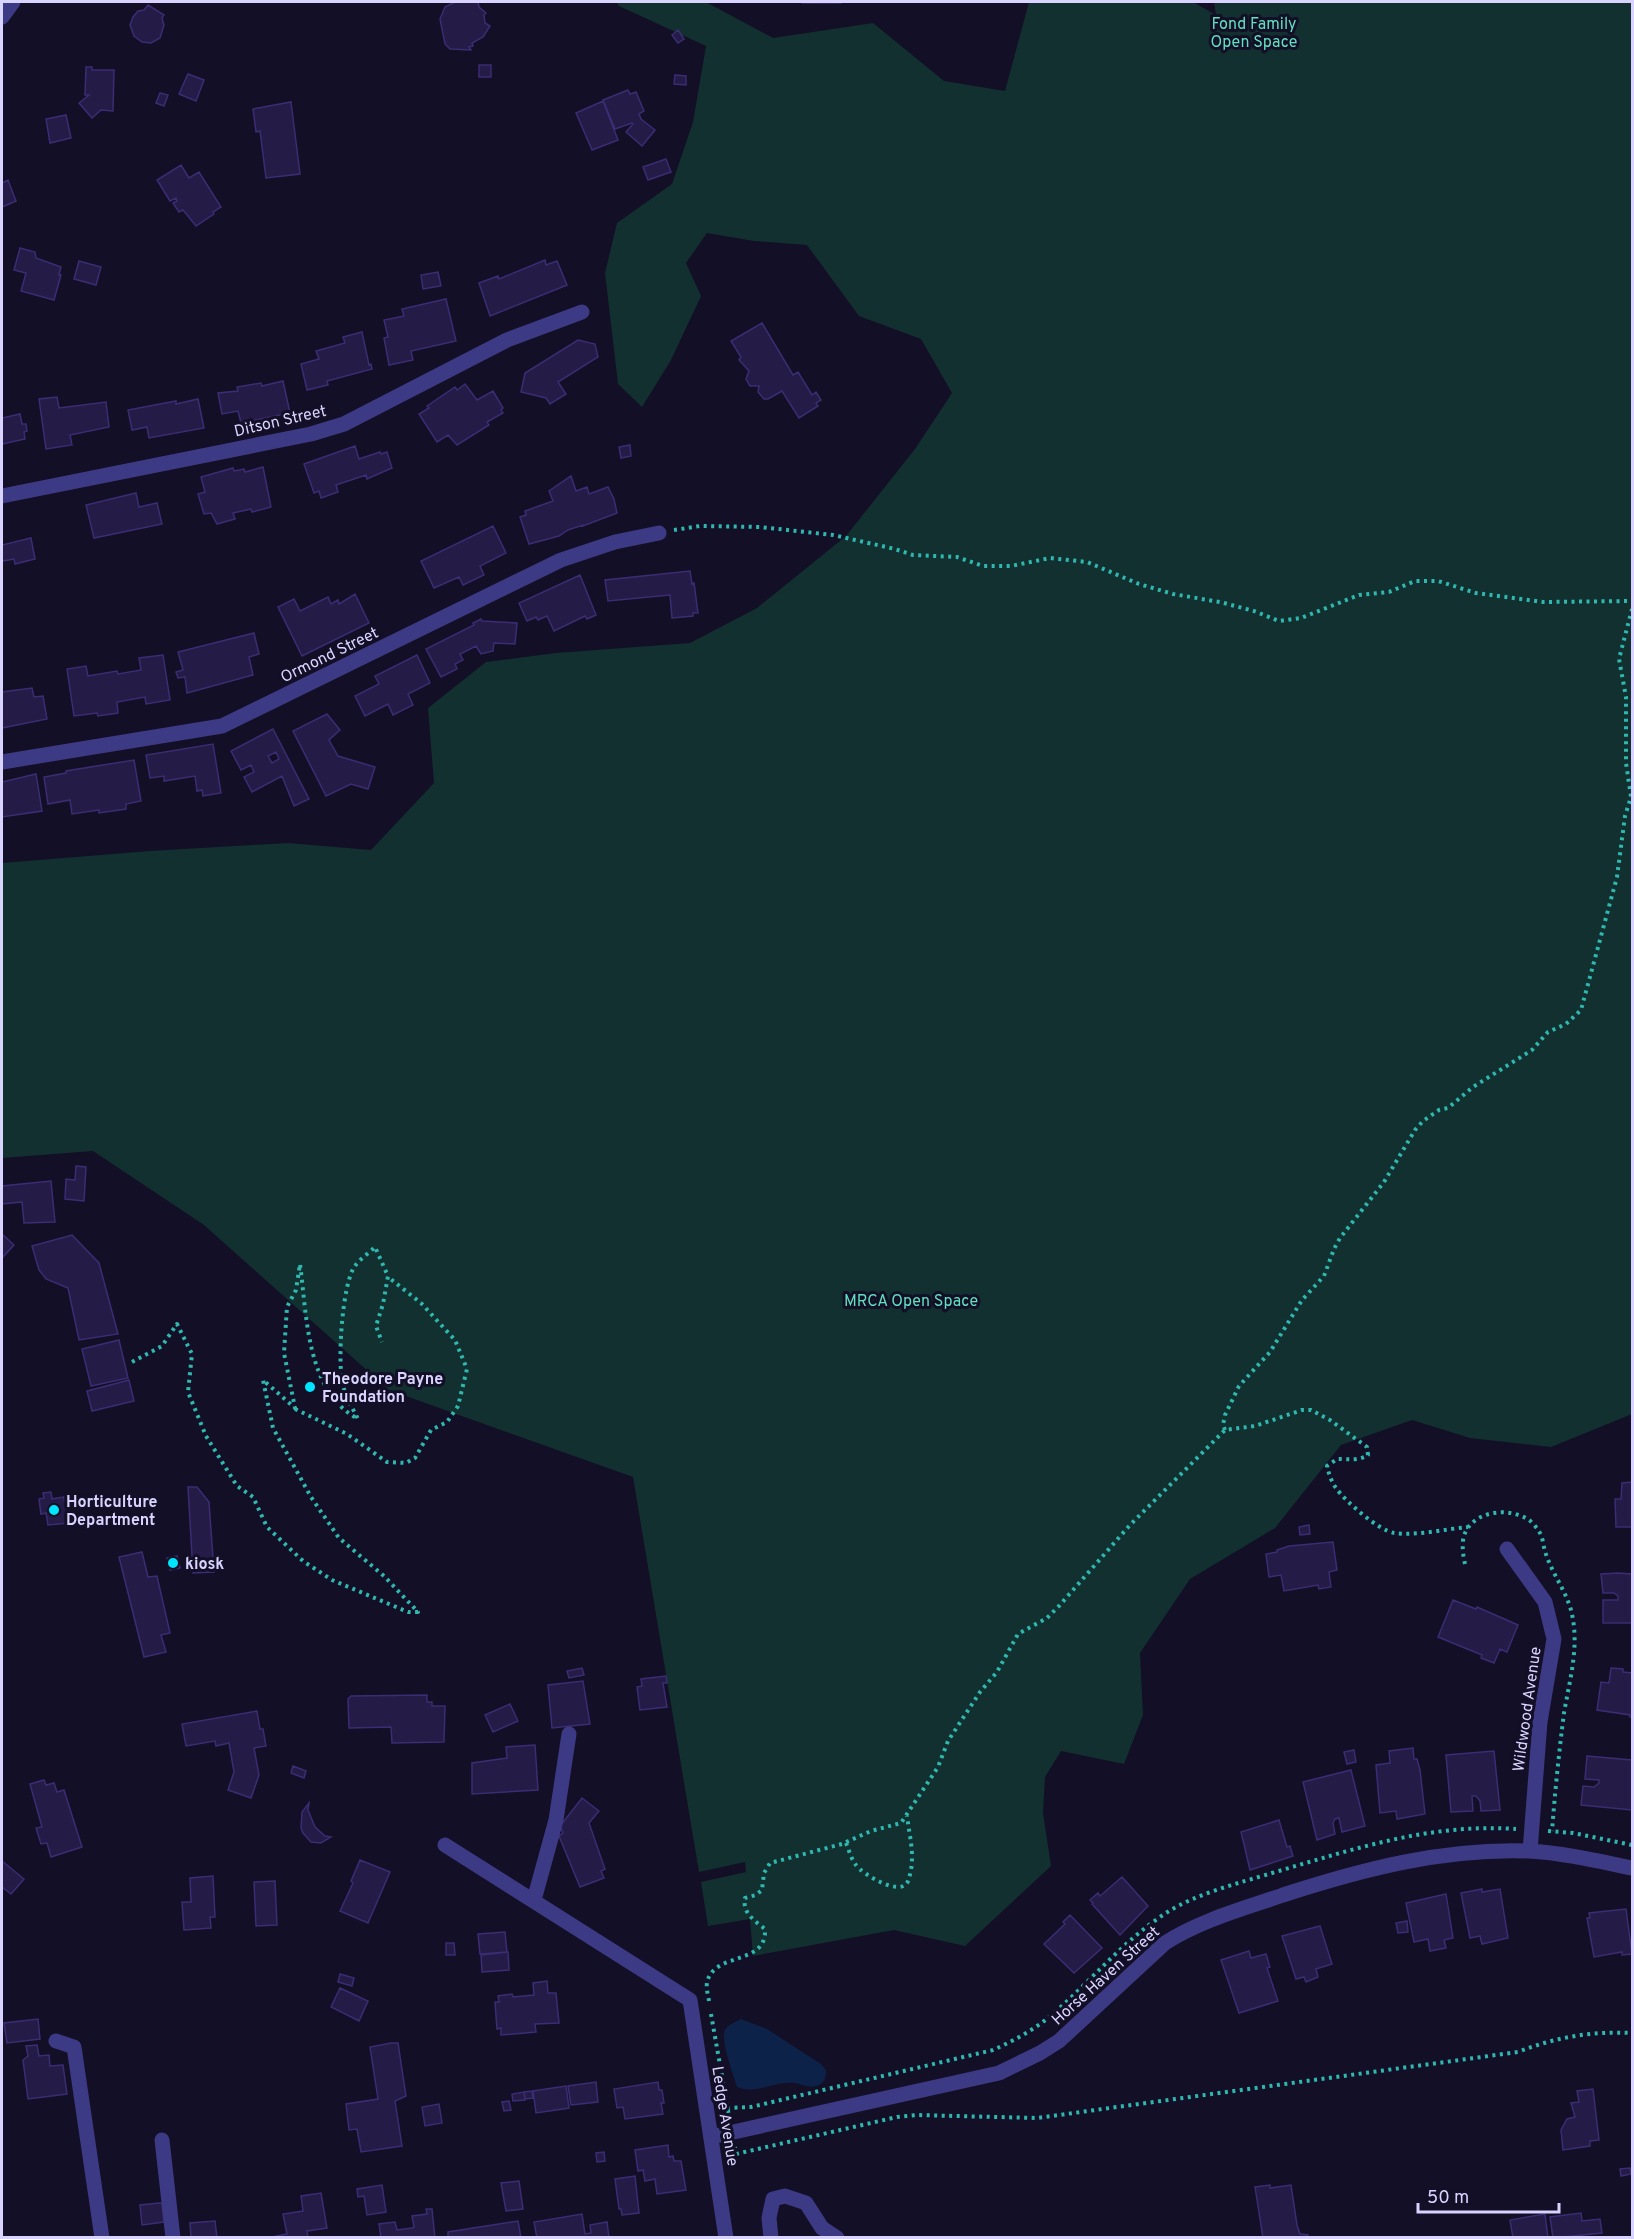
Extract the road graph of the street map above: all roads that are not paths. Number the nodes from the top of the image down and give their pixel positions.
1 (13, 2) edge
2 (2, 17) edge
3 (582, 312) dead end
4 (2, 496) edge
5 (659, 533) road end
6 (2, 762) edge
7 (1507, 1550) dead end
8 (569, 1734) dead end
9 (445, 1845) dead end
10 (1530, 1851) junction
11 (1632, 1868) edge
12 (534, 1900) junction
13 (56, 2041) dead end
14 (711, 2137) junction
15 (162, 2140) dead end
16 (102, 2238) edge
17 (173, 2238) edge
18 (726, 2238) edge
19 (771, 2238) edge
20 (837, 2238) edge

1 - 2 street
3 - 4 street, Ditson Street
5 - 6 street, Ormond Street
7 - 10 street, Wildwood Avenue
8 - 12 street
9 - 12 street
10 - 11 street, Horse Haven Street
10 - 14 street, Horse Haven Street
12 - 14 street, Ledge Avenue
13 - 16 street
14 - 18 street, Ledge Avenue
15 - 17 street
19 - 20 street

